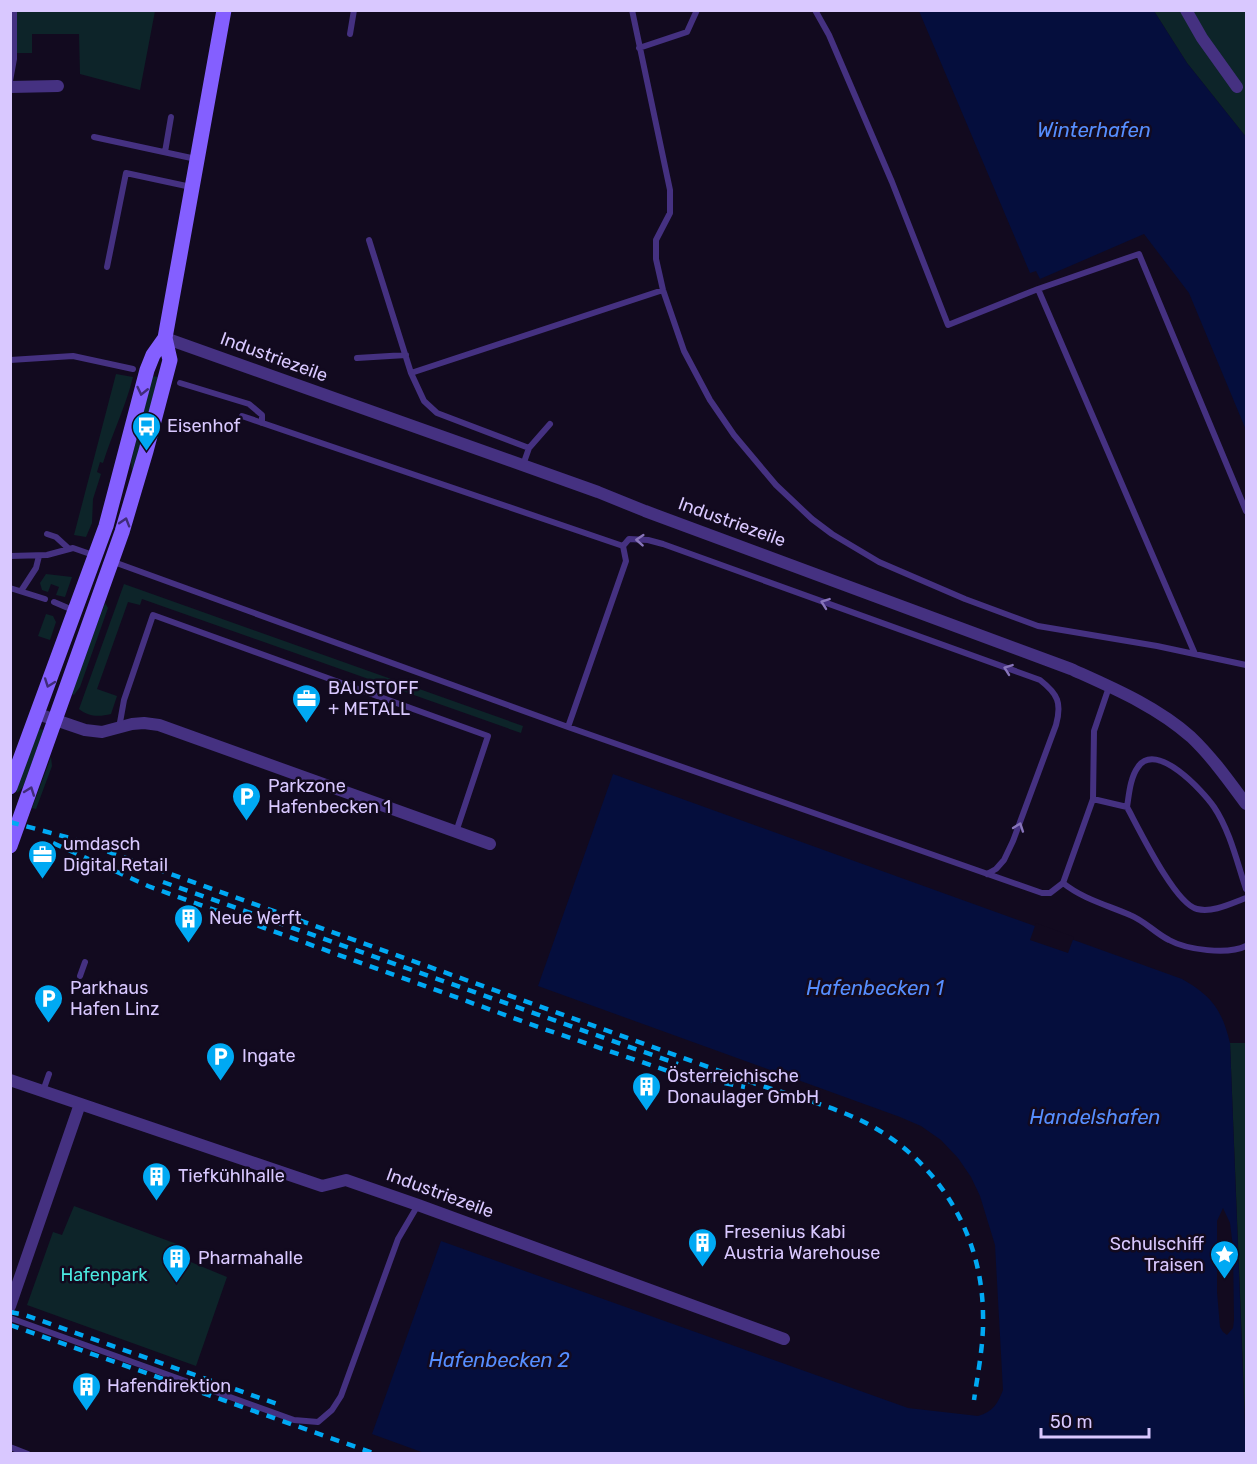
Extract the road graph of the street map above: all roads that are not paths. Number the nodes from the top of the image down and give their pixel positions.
1 (14, 10) edge
2 (224, 10) edge
3 (354, 10) edge
4 (632, 10) edge
5 (697, 10) edge
6 (815, 10) edge
7 (1186, 10) edge
8 (350, 34) dead end
9 (639, 48) junction
10 (10, 81) edge
11 (57, 86) dead end
12 (10, 87) edge
13 (1237, 87) dead end
14 (171, 117) dead end
15 (94, 137) dead end
16 (165, 152) junction
17 (197, 159) junction
18 (192, 187) junction
19 (369, 240) dead end
20 (107, 267) dead end
21 (663, 290) junction
22 (1038, 290) junction
23 (165, 339) junction
24 (406, 355) junction
25 (357, 358) dead end
26 (10, 360) edge
27 (133, 369) dead end
28 (411, 373) junction
29 (180, 383) dead end
30 (242, 416) dead end
31 (262, 423) junction
32 (550, 424) dead end
33 (529, 448) junction
34 (522, 465) junction
35 (1246, 511) edge
36 (47, 534) dead end
37 (623, 546) junction
38 (68, 548) junction
39 (10, 556) edge
40 (39, 556) junction
41 (96, 556) junction
42 (112, 561) junction
43 (10, 588) edge
44 (21, 591) junction
45 (45, 600) dead end
46 (54, 602) dead end
47 (75, 611) junction
48 (92, 617) junction
49 (1195, 654) junction
50 (1246, 665) edge
51 (1109, 686) junction
52 (38, 714) junction
53 (56, 720) junction
54 (568, 727) junction
55 (119, 728) junction
56 (10, 787) edge
57 (1093, 799) junction
58 (1246, 804) edge
59 (1126, 807) junction
60 (456, 831) junction
61 (490, 844) dead end
62 (10, 846) edge
63 (987, 874) junction
64 (1063, 883) junction
65 (1246, 889) edge
66 (1246, 898) edge
67 (1246, 946) edge
68 (85, 962) dead end
69 (81, 976) dead end
70 (49, 1074) dead end
71 (10, 1080) edge
72 (43, 1092) junction
73 (80, 1104) junction
74 (418, 1205) junction
75 (10, 1306) edge
76 (10, 1318) edge
77 (784, 1339) dead end
78 (10, 1447) edge
79 (28, 1454) edge

1 - 10 lane
2 - 17 main road
3 - 8 lane
4 - 9 lane
5 - 9 lane
6 - 22 lane
7 - 13 street
9 - 21 lane
11 - 12 street
14 - 16 lane
15 - 16 lane
16 - 17 lane
17 - 18 main road
18 - 20 lane
18 - 23 main road
19 - 24 lane
21 - 28 lane
21 - 49 lane
22 - 35 lane
22 - 49 lane
23 - 34 street, Industriezeile
23 -> 41 main road
42 -> 23 main road
24 - 25 lane
24 - 28 lane
26 - 27 lane
28 - 33 lane
29 - 31 lane
30 - 31 lane
31 - 37 lane
32 - 33 lane
33 - 34 lane
34 - 51 street, Industriezeile
36 - 38 lane
37 - 54 lane
63 -> 37 lane
38 - 40 lane
38 - 41 lane
39 - 40 lane
40 - 44 lane
41 - 42 lane
41 - 47 main road
42 - 48 main road
42 - 54 lane
43 - 44 lane
44 - 45 lane
46 - 47 lane
47 - 48 street
47 -> 52 main road
48 - 53 main road
49 - 50 lane
51 - 57 lane
51 - 58 street, Industriezeile
52 - 53 street
52 - 56 main road
53 - 55 street
62 -> 53 main road
54 - 63 lane
55 - 60 street
55 - 60 lane
57 - 59 lane
57 - 64 lane
59 - 65 lane
59 - 66 lane
60 - 61 street
63 - 64 lane
64 - 67 lane
68 - 69 lane
70 - 72 lane
71 - 72 street, Industriezeile
72 - 73 street, Industriezeile
73 - 74 street, Industriezeile
73 - 75 street
74 - 76 lane
74 - 77 street, Industriezeile
78 - 79 lane

